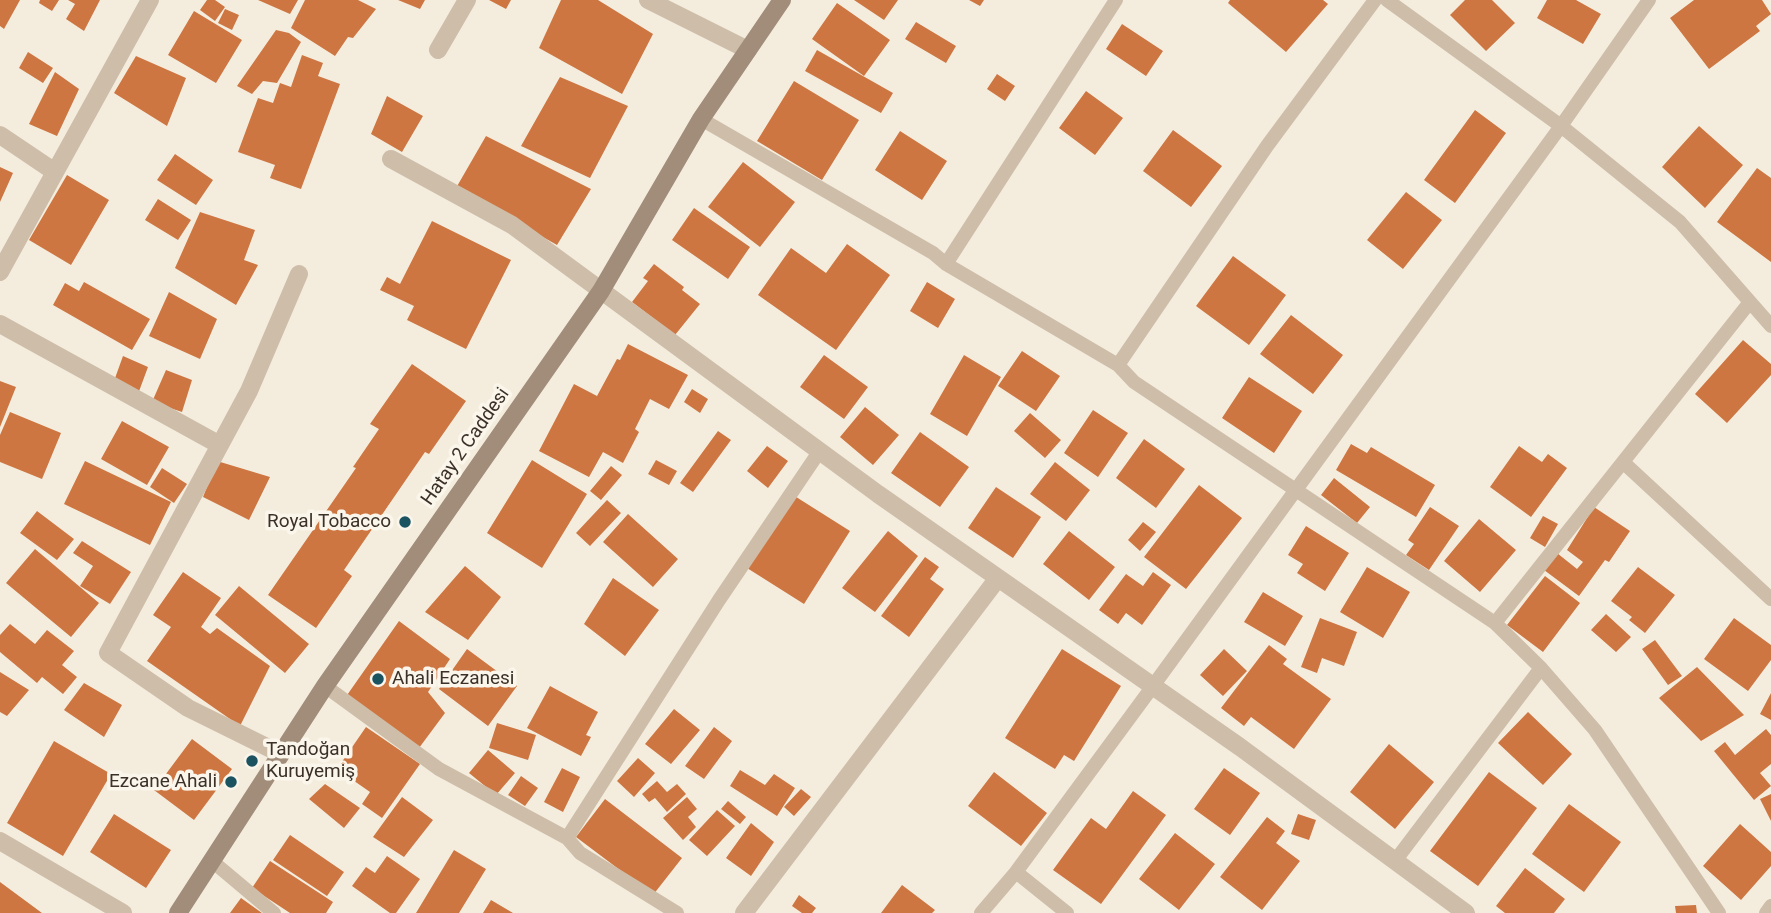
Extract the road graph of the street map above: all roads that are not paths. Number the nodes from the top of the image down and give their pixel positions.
1 (150, 0) edge
2 (467, 0) edge
3 (648, 0) edge
4 (782, 0) edge
5 (1116, 0) edge
6 (1375, 0) edge
7 (1387, 0) edge
8 (1649, 0) edge
9 (438, 50) dead end
10 (748, 50) junction
11 (701, 119) junction
12 (1561, 127) junction
13 (0, 135) edge
14 (391, 159) dead end
15 (55, 172) junction
16 (946, 264) junction
17 (0, 272) edge
18 (299, 274) dead end
19 (601, 291) junction
20 (1750, 302) junction
21 (0, 324) edge
22 (1771, 326) edge
23 (1118, 365) junction
24 (218, 444) junction
25 (819, 452) junction
26 (1624, 463) junction
27 (1295, 491) junction
28 (998, 578) junction
29 (1771, 599) edge
30 (1495, 623) junction
31 (1541, 668) junction
32 (325, 686) junction
33 (1153, 686) junction
34 (281, 754) junction
35 (567, 838) junction
36 (0, 841) edge
37 (212, 861) junction
38 (1395, 861) junction
39 (1016, 872) junction
40 (1771, 906) edge
41 (122, 913) edge
42 (178, 913) edge
43 (274, 913) edge
44 (677, 913) edge
45 (744, 913) edge
46 (981, 913) edge
47 (1067, 913) edge
48 (1466, 913) edge
49 (1719, 913) edge
50 (1766, 913) edge

1 - 15 street
2 - 9 street
3 - 10 street
4 - 10 street, Hatay 2 Caddesi
5 - 16 lane
6 - 23 lane
7 - 12 lane
8 - 12 lane
10 - 11 street, Hatay 2 Caddesi
11 - 16 lane
11 - 19 street, Hatay 2 Caddesi
12 - 20 lane
12 - 27 lane
13 - 15 street
14 - 19 street
15 - 17 street
16 - 23 lane
18 - 24 street
19 - 25 street
19 - 32 street, Hatay 2 Caddesi
20 - 22 lane
20 - 26 lane
21 - 24 street
23 - 27 lane
24 - 34 street
25 - 28 street
25 - 35 lane
26 - 29 lane
26 - 30 lane
27 - 30 lane
27 - 33 lane
28 - 33 street
28 - 45 street
30 - 31 lane
31 - 38 lane
31 - 49 lane
32 - 34 street, Hatay 2 Caddesi
32 - 35 lane
33 - 38 street
33 - 39 lane
34 - 37 street, Hatay 2 Caddesi
35 - 44 lane
36 - 41 street
37 - 42 street, Hatay 2 Caddesi
37 - 43 lane
38 - 48 street
39 - 46 lane
39 - 47 lane
40 - 50 lane

